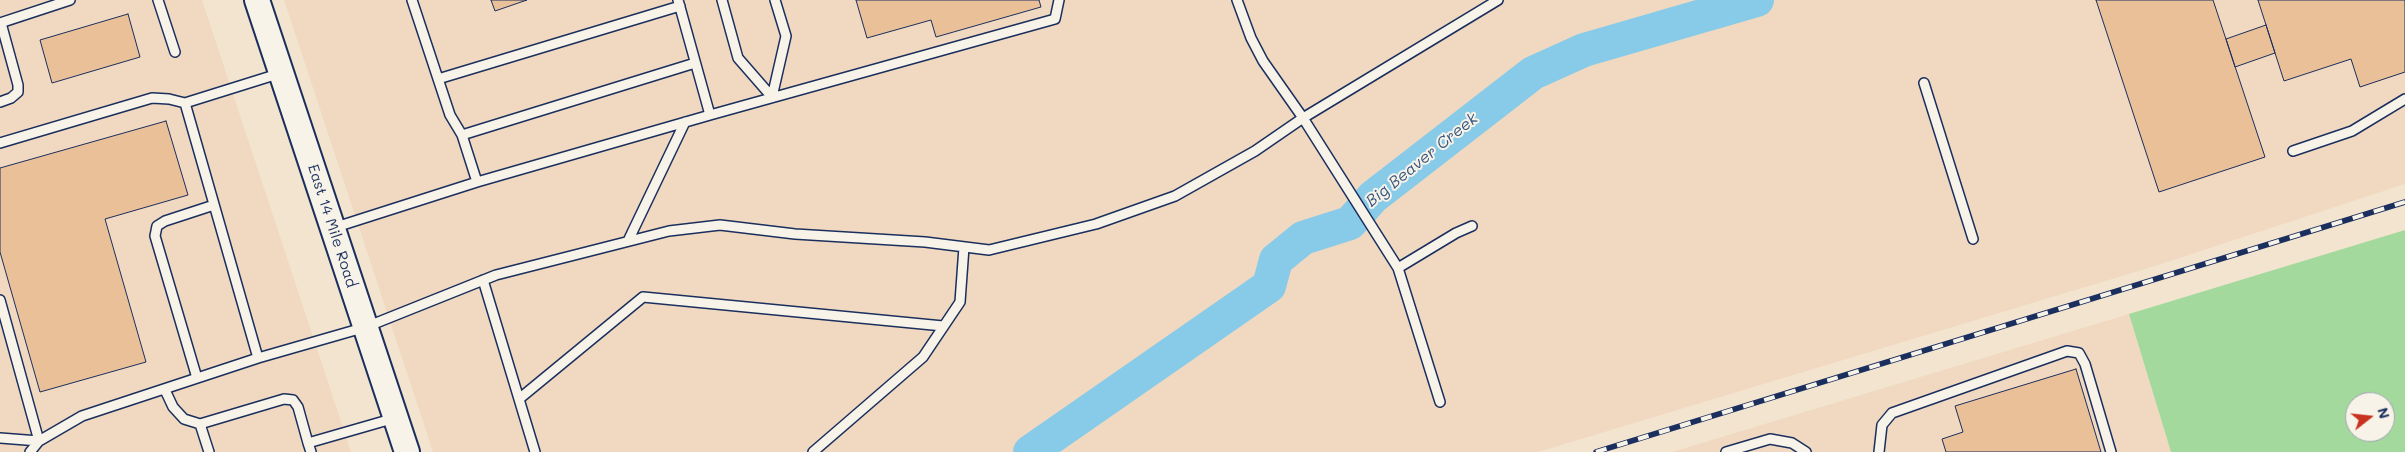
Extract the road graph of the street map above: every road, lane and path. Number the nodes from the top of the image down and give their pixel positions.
1 (70, 0) edge
2 (158, 0) edge
3 (257, 0) edge
4 (412, 0) edge
5 (722, 0) edge
6 (775, 0) edge
7 (1060, 0) edge
8 (1237, 0) edge
9 (1498, 0) edge
10 (679, 3) edge
11 (0, 23) edge
12 (175, 52) dead end
13 (695, 63) junction
14 (281, 73) junction
15 (438, 79) junction
16 (1924, 83) dead end
17 (772, 97) junction
18 (2405, 100) edge
19 (0, 102) edge
20 (185, 103) junction
21 (710, 115) junction
22 (1304, 118) junction
23 (685, 122) junction
24 (462, 135) junction
25 (0, 143) edge
26 (2293, 151) dead end
27 (477, 182) junction
28 (214, 204) junction
29 (1472, 226) dead end
30 (333, 228) junction
31 (1973, 239) dead end
32 (628, 241) junction
33 (964, 247) junction
34 (1398, 268) junction
35 (483, 280) junction
36 (0, 300) edge
37 (944, 326) junction
38 (366, 327) junction
39 (258, 358) junction
40 (197, 378) junction
41 (165, 390) junction
42 (519, 399) junction
43 (1440, 402) dead end
44 (396, 417) junction
45 (200, 424) junction
46 (0, 438) edge
47 (39, 440) junction
48 (310, 448) edge
49 (30, 452) edge
50 (209, 452) edge
51 (408, 452) edge
52 (535, 452) edge
53 (813, 452) edge
54 (1726, 452) edge
55 (1806, 452) edge
56 (1879, 452) edge
57 (2111, 452) edge

1 - 11 lane
2 - 12 lane
3 - 14 main road, East 14 Mile Road
4 - 15 lane
5 - 17 lane
6 - 17 lane
7 - 17 lane
8 - 22 lane
9 - 22 lane
10 - 13 lane
10 - 15 lane
11 - 19 lane
13 - 21 lane
13 - 24 lane
14 - 20 lane
14 - 30 main road, East 14 Mile Road
15 - 24 lane
16 - 31 lane
17 - 21 lane
18 - 26 lane
20 - 25 lane
20 - 28 lane
21 - 23 lane
22 - 33 lane
22 - 34 lane
23 - 27 lane
23 - 32 lane
24 - 27 lane
27 - 30 lane
28 - 39 lane
28 - 40 lane
29 - 34 lane
30 - 38 main road, East 14 Mile Road
32 - 33 lane
32 - 35 lane
33 - 37 lane
34 - 43 lane
35 - 38 lane
35 - 42 lane
36 - 47 lane
37 - 42 lane
37 - 53 lane
38 - 39 lane
38 - 44 main road, East 14 Mile Road
39 - 40 lane
40 - 41 lane
41 - 45 lane
41 - 47 lane
42 - 52 lane
44 - 48 lane
44 - 51 main road, East 14 Mile Road
45 - 48 lane
45 - 50 lane
46 - 47 lane
47 - 49 lane
54 - 55 lane
56 - 57 lane

